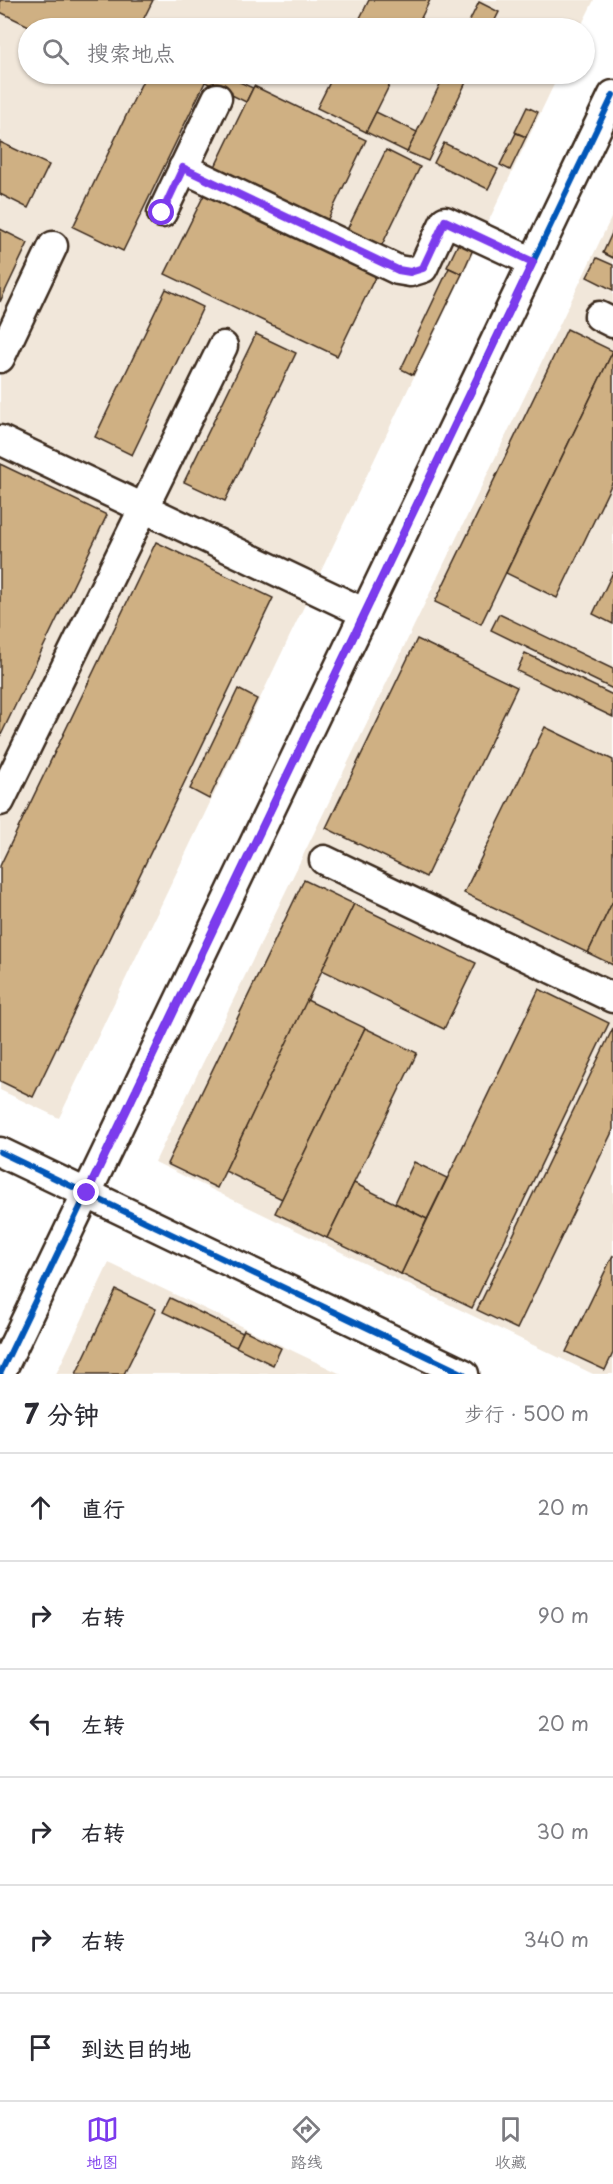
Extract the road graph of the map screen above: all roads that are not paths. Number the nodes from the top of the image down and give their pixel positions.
1 (613, 95) edge
2 (217, 98) dead end
3 (183, 168) junction
4 (162, 213) dead end
5 (53, 246) dead end
6 (533, 262) junction
7 (224, 346) dead end
8 (0, 358) edge
9 (0, 440) edge
10 (144, 508) junction
11 (365, 613) junction
12 (0, 801) edge
13 (324, 860) dead end
14 (613, 998) edge
15 (0, 1152) edge
16 (87, 1193) junction
17 (0, 1374) edge
18 (465, 1374) edge

1 - 6 street
2 - 3 street
3 - 4 street
3 - 6 street
5 - 8 street
6 - 11 street
7 - 10 street
9 - 10 street
10 - 11 street
10 - 12 street
11 - 16 street
13 - 14 street
15 - 16 street
16 - 17 street
16 - 18 street

